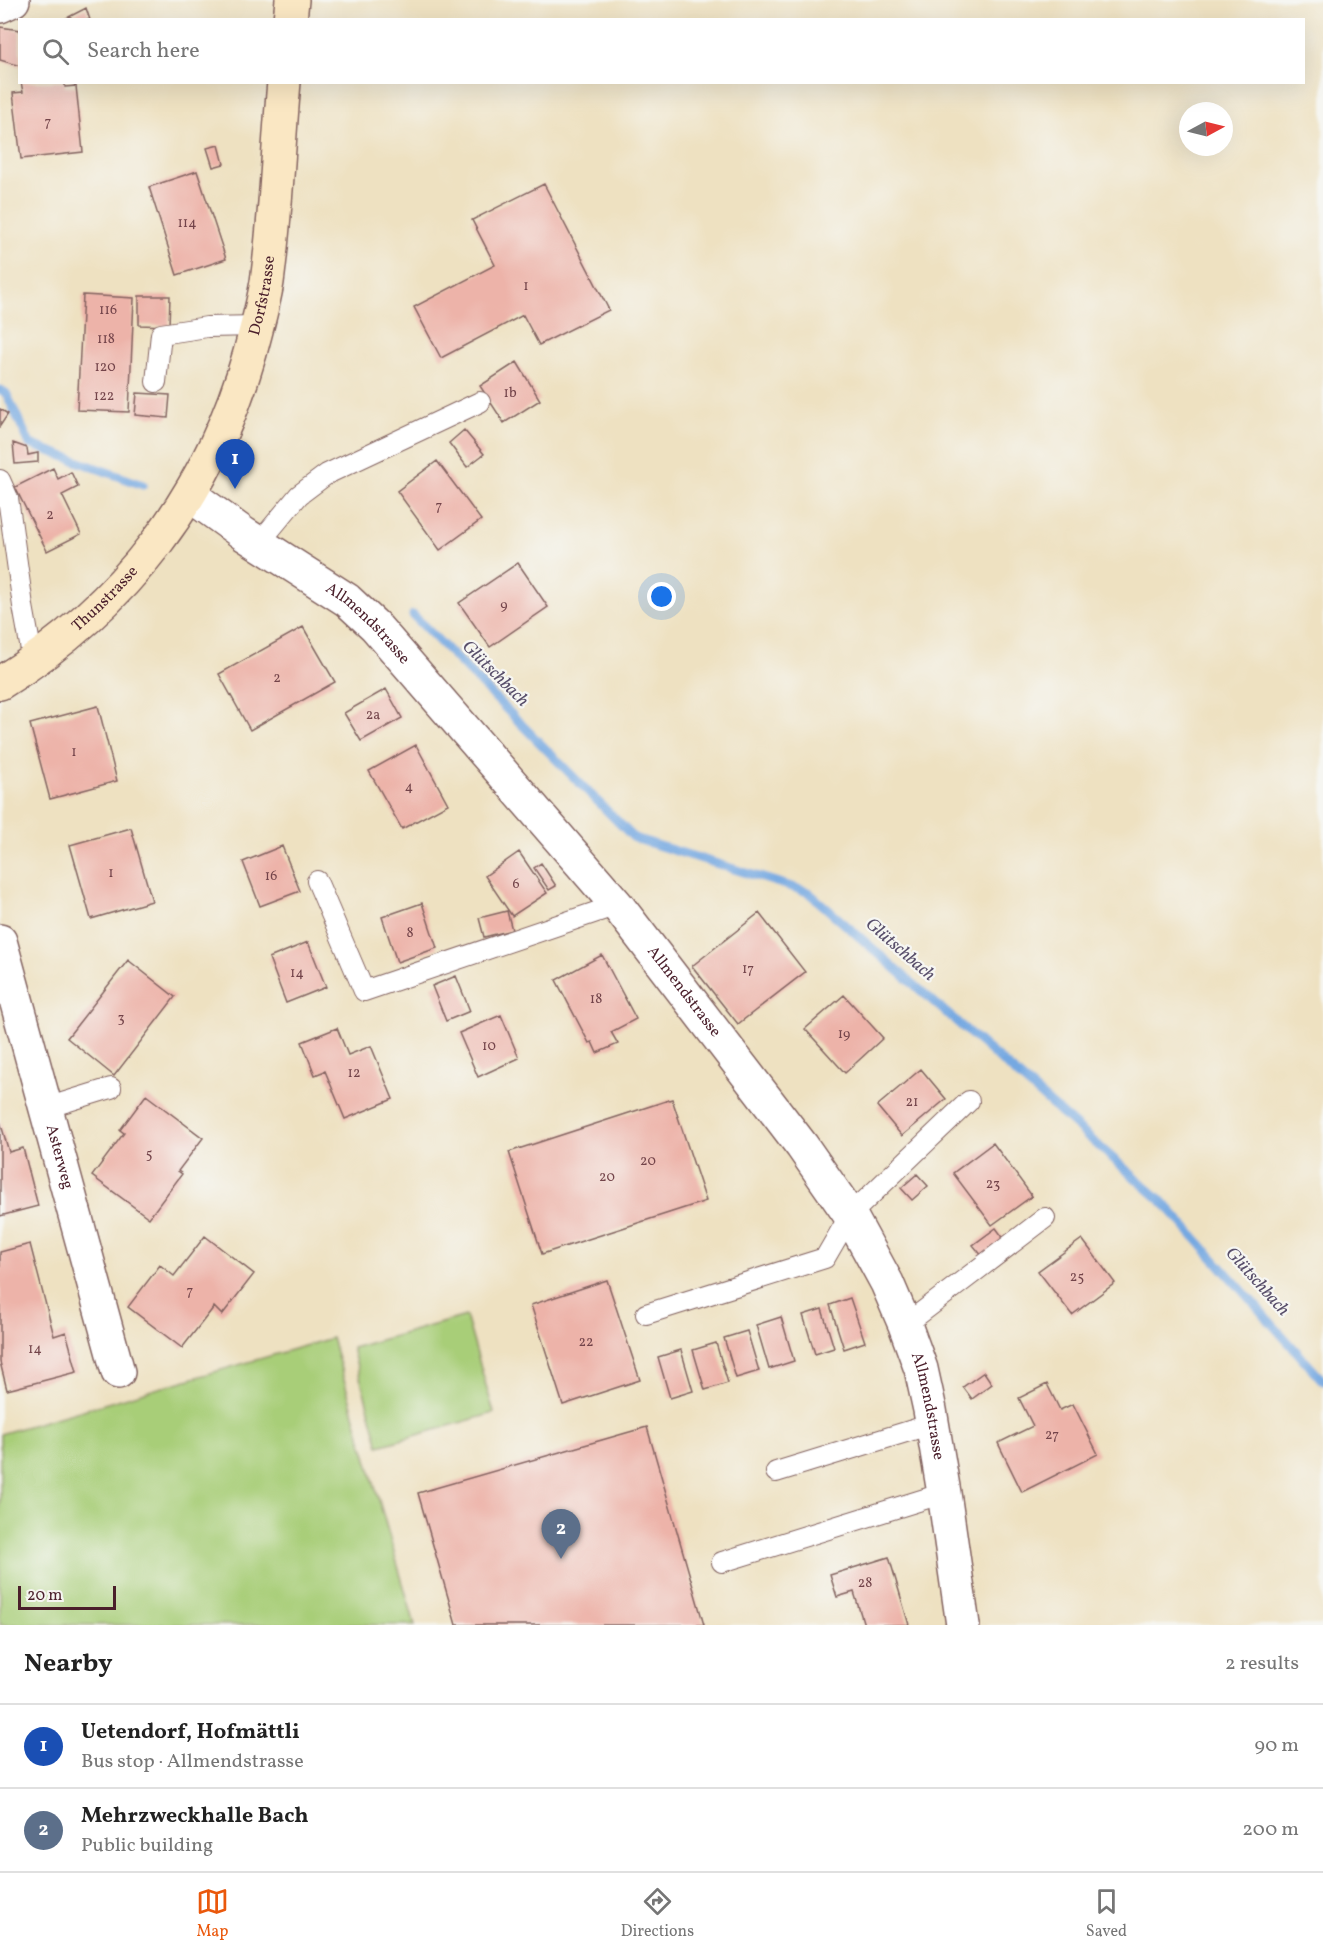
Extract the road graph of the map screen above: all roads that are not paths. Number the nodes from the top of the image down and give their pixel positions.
1 (13, 0) edge
2 (292, 0) edge
3 (0, 6) edge
4 (290, 18) edge
5 (284, 84) edge
6 (257, 326) junction
7 (156, 382) dead end
8 (480, 402) dead end
9 (0, 480) edge
10 (190, 495) junction
11 (259, 543) junction
12 (33, 661) junction
13 (0, 683) edge
14 (317, 881) dead end
15 (617, 905) junction
16 (0, 940) edge
17 (111, 1088) dead end
18 (969, 1101) dead end
19 (46, 1108) junction
20 (850, 1215) junction
21 (1045, 1218) dead end
22 (646, 1314) dead end
23 (906, 1325) junction
24 (118, 1372) dead end
25 (932, 1424) junction
26 (776, 1472) dead end
27 (944, 1493) junction
28 (722, 1562) dead end
29 (963, 1625) edge

1 - 3 street
2 - 4 main road
5 - 6 main road, Dorfstrasse
6 - 7 lane
6 - 10 main road, Dorfstrasse
8 - 11 lane
9 - 12 lane
10 - 11 street, Allmendstrasse
10 - 12 main road, Thunstrasse
11 - 15 street, Allmendstrasse
12 - 13 main road, Thunstrasse
14 - 15 lane
15 - 20 street, Allmendstrasse
16 - 19 street, Asterweg
17 - 19 lane
18 - 20 lane
19 - 24 street, Asterweg
20 - 22 lane
20 - 23 street, Allmendstrasse
21 - 23 lane
23 - 25 street, Allmendstrasse
25 - 26 lane
25 - 27 street, Allmendstrasse
27 - 28 lane
27 - 29 street, Allmendstrasse

